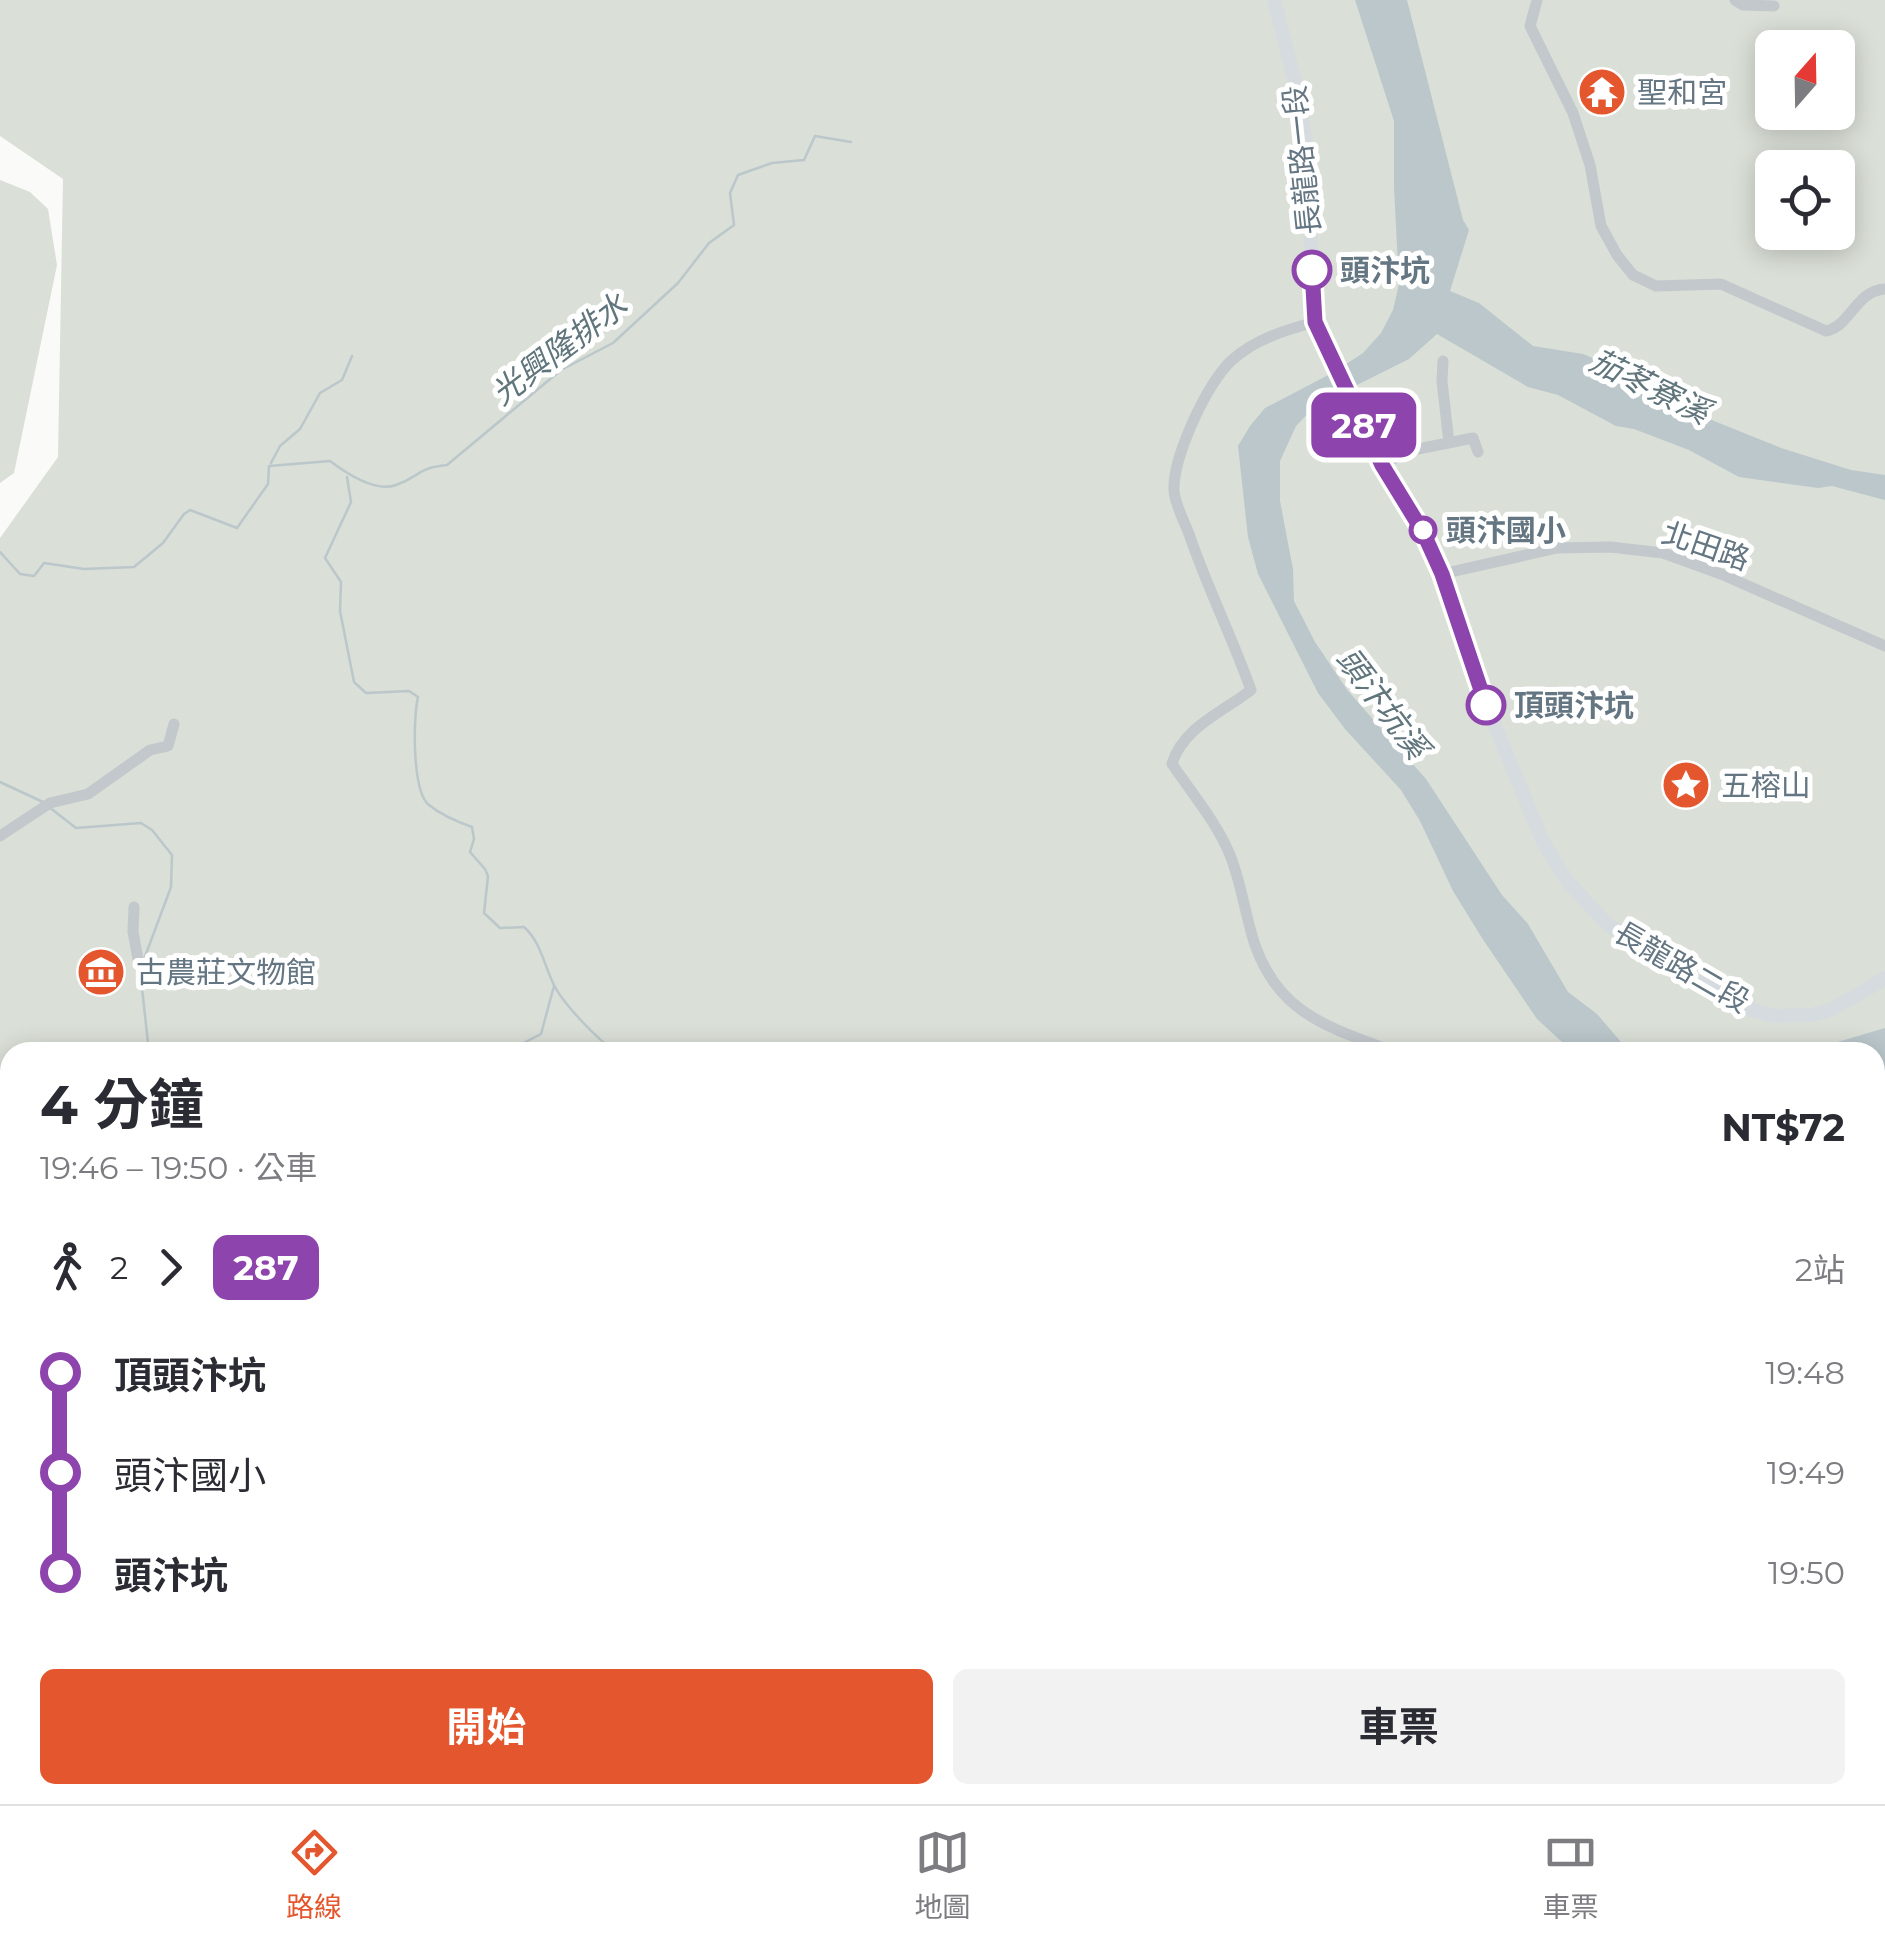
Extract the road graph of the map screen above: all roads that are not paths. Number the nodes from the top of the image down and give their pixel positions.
1 (1274, 0) edge
2 (1537, 0) edge
3 (1735, 0) edge
4 (1774, 6) dead end
5 (1885, 288) edge
6 (1315, 322) junction
7 (1443, 361) dead end
8 (1364, 426) junction
9 (1333, 442) dead end
10 (1448, 443) junction
11 (1478, 452) dead end
12 (1382, 465) junction
13 (1442, 574) junction
14 (1885, 646) edge
15 (174, 724) dead end
16 (0, 836) edge
17 (134, 907) dead end
18 (138, 959) dead end
19 (1885, 978) edge
20 (1368, 1042) edge

1 - 6 main road, 長龍路一段
2 - 5 street
3 - 4 street
6 - 8 main road, 長龍路二段
6 - 20 street
7 - 10 street
8 - 9 street
8 - 12 main road, 長龍路二段
10 - 11 street
10 - 12 street
12 - 13 main road, 長龍路二段
13 - 14 street, 北田路
13 - 19 main road, 長龍路二段
15 - 16 street
17 - 18 street

